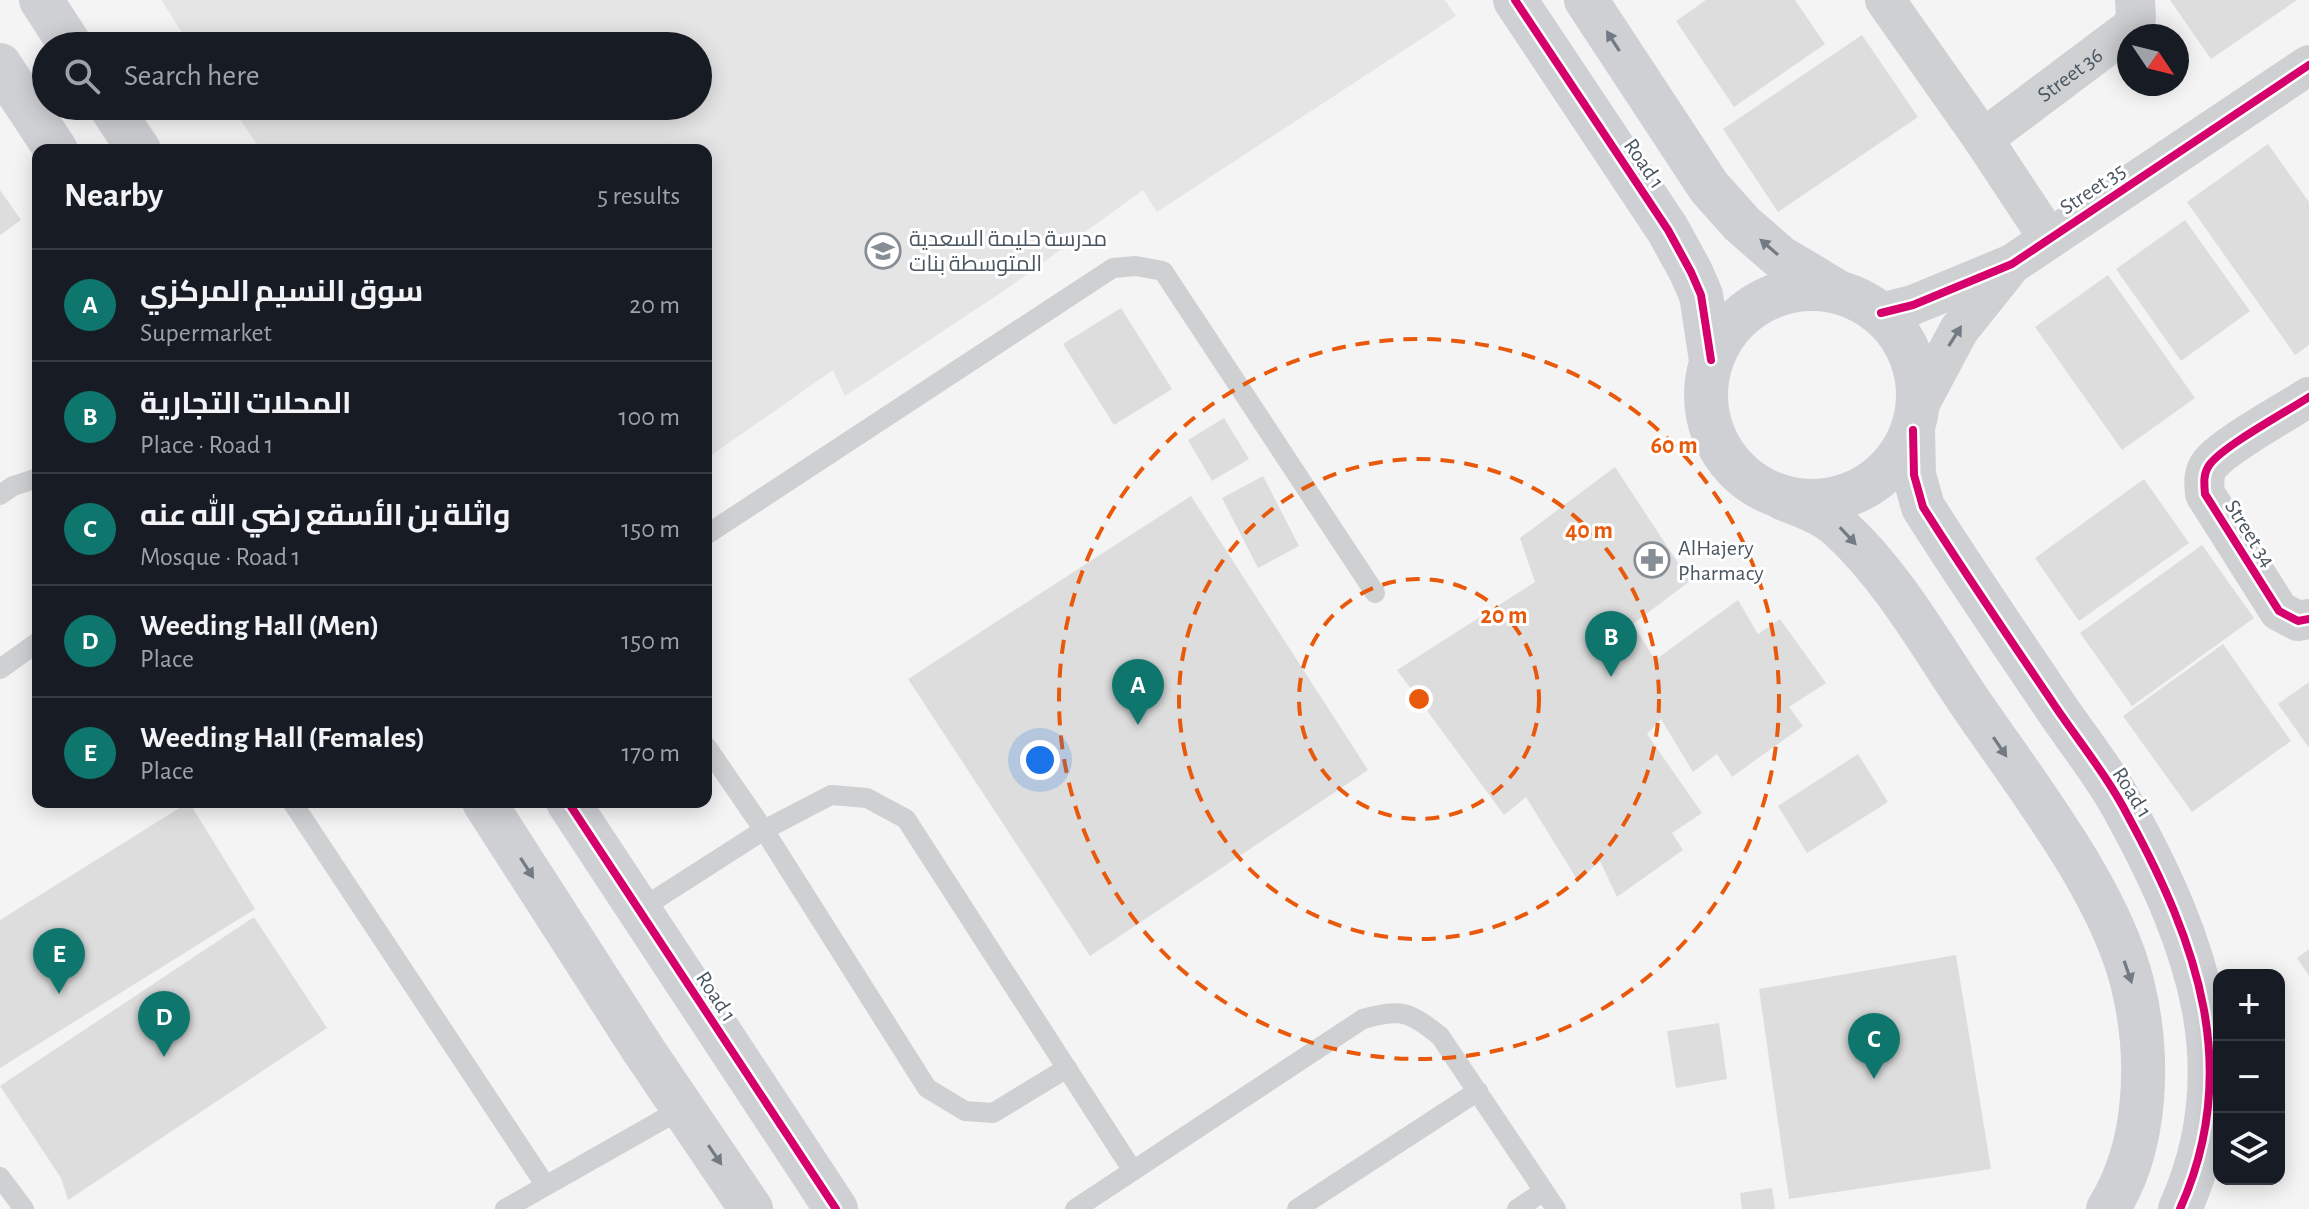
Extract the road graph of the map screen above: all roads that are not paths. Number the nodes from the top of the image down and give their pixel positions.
1 (41, 0) edge
2 (1515, 0) edge
3 (1586, 0) edge
4 (1885, 0) edge
5 (2135, 0) edge
6 (62, 32) edge
7 (0, 65) edge
8 (2309, 65) edge
9 (32, 114) edge
10 (36, 120) edge
11 (119, 120) edge
12 (1983, 139) junction
13 (52, 144) edge
14 (135, 144) edge
15 (2049, 239) junction
16 (2012, 264) junction
17 (1835, 290) junction
18 (1881, 313) junction
19 (1711, 360) junction
20 (2309, 397) edge
21 (1916, 417) junction
22 (32, 480) edge
23 (0, 495) edge
24 (1782, 498) junction
25 (712, 531) edge
26 (1375, 593) dead end
27 (2309, 619) edge
28 (32, 646) edge
29 (0, 669) edge
30 (712, 755) edge
31 (296, 808) edge
32 (488, 808) edge
33 (572, 808) edge
34 (764, 830) junction
35 (639, 910) junction
36 (1067, 1068) junction
37 (1478, 1091) junction
38 (683, 1108) junction
39 (1133, 1171) junction
40 (0, 1177) edge
41 (546, 1186) junction
42 (1544, 1191) junction
43 (24, 1209) edge
44 (505, 1209) edge
45 (751, 1209) edge
46 (836, 1209) edge
47 (1075, 1209) edge
48 (1297, 1209) edge
49 (1517, 1209) edge
50 (1556, 1209) edge
51 (2108, 1209) edge
52 (2180, 1209) edge

1 - 6 street
2 - 19 street, Road 1
17 -> 3 street, Road 1
4 - 12 street
5 - 12 street, Street 36
7 - 9 street
8 - 15 street, Street 35
10 - 13 street
11 - 14 street
12 - 15 street
15 - 16 street, Street 35
16 - 18 street, Street 35
21 -> 16 street, Street 35
17 - 18 street
17 - 19 street
18 - 21 street
19 - 24 street
20 - 27 street, Street 34
21 - 24 street
21 - 52 street, Road 1
22 - 23 lane
24 -> 51 street
25 - 26 lane
28 - 29 lane
30 - 34 lane
31 - 41 lane
32 -> 38 street
33 - 35 street, Road 1
34 - 35 lane
34 - 36 lane
34 - 36 lane
35 - 46 street, Road 1
36 - 39 lane
37 - 39 lane
37 - 42 lane
37 - 48 lane
38 - 41 lane
38 -> 45 street
39 - 47 lane
40 - 43 lane
41 - 44 lane
42 - 49 lane
42 - 50 lane

